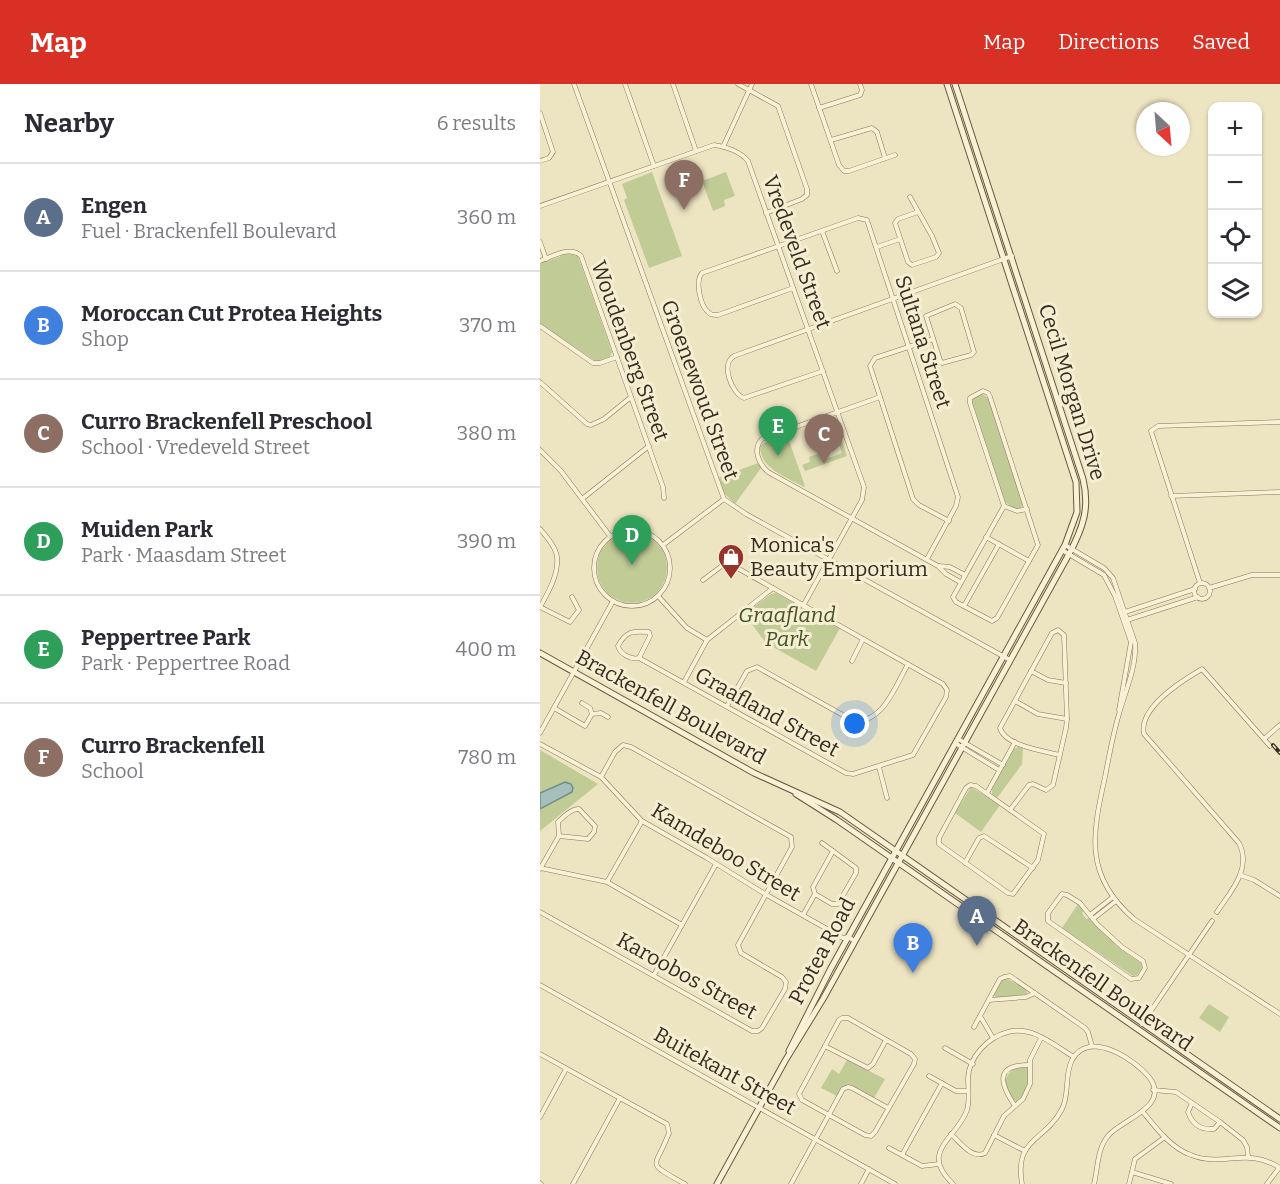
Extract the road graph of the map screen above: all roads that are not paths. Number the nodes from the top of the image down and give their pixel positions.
1 (574, 84) edge
2 (625, 84) edge
3 (672, 84) edge
4 (738, 84) edge
5 (752, 84) edge
6 (811, 84) edge
7 (860, 84) edge
8 (947, 84) edge
9 (955, 84) edge
10 (749, 90) junction
11 (819, 108) junction
12 (540, 113) edge
13 (831, 140) junction
14 (723, 147) junction
15 (696, 151) junction
16 (895, 155) dead end
17 (885, 158) junction
18 (540, 161) edge
19 (654, 166) junction
20 (609, 181) junction
21 (910, 197) dead end
22 (540, 206) edge
23 (918, 212) junction
24 (766, 213) junction
25 (822, 231) junction
26 (900, 239) junction
27 (540, 242) edge
28 (778, 246) junction
29 (877, 247) junction
30 (1012, 256) junction
31 (546, 259) junction
32 (1004, 260) junction
33 (540, 261) edge
34 (837, 271) dead end
35 (793, 288) junction
36 (894, 299) junction
37 (540, 326) edge
38 (808, 330) junction
39 (933, 339) junction
40 (909, 347) junction
41 (617, 357) junction
42 (823, 371) junction
43 (540, 382) edge
44 (631, 397) junction
45 (880, 397) junction
46 (838, 412) junction
47 (1280, 422) edge
48 (648, 446) junction
49 (540, 450) edge
50 (1280, 492) edge
51 (1171, 496) junction
52 (664, 498) dead end
53 (582, 499) junction
54 (724, 499) junction
55 (1004, 506) junction
56 (1027, 509) junction
57 (852, 518) junction
58 (949, 521) junction
59 (540, 529) edge
60 (610, 536) junction
61 (986, 537) junction
62 (999, 544) junction
63 (663, 545) junction
64 (1064, 547) junction
65 (1071, 551) junction
66 (829, 560) junction
67 (927, 560) junction
68 (1029, 561) junction
69 (938, 566) junction
70 (964, 575) junction
71 (1280, 575) edge
72 (703, 580) dead end
73 (960, 582) junction
74 (1200, 583) junction
75 (772, 588) junction
76 (1195, 588) junction
77 (1209, 588) junction
78 (658, 596) junction
79 (572, 597) dead end
80 (1197, 597) junction
81 (613, 601) junction
82 (804, 606) junction
83 (964, 606) junction
84 (540, 607) edge
85 (1123, 613) junction
86 (1126, 620) junction
87 (863, 639) junction
88 (707, 640) junction
89 (540, 653) edge
90 (1003, 656) junction
91 (639, 658) junction
92 (1010, 660) junction
93 (852, 661) dead end
94 (908, 664) junction
95 (1031, 671) junction
96 (573, 672) junction
97 (684, 682) junction
98 (1066, 683) junction
99 (1014, 701) junction
100 (582, 703) dead end
101 (727, 706) junction
102 (554, 708) junction
103 (592, 714) junction
104 (608, 717) dead end
105 (1067, 719) junction
106 (1280, 725) edge
107 (540, 733) edge
108 (1264, 739) junction
109 (957, 741) junction
110 (1015, 742) junction
111 (540, 744) edge
112 (963, 745) junction
113 (1270, 746) dead end
114 (983, 753) junction
115 (1060, 755) junction
116 (980, 759) junction
117 (1003, 765) junction
118 (879, 767) junction
119 (999, 771) junction
120 (601, 777) junction
121 (787, 788) junction
122 (987, 793) junction
123 (888, 798) dead end
124 (1010, 810) junction
125 (642, 821) junction
126 (559, 836) junction
127 (822, 843) dead end
128 (897, 850) junction
129 (833, 851) junction
130 (902, 854) junction
131 (893, 858) junction
132 (898, 862) junction
133 (965, 863) junction
134 (716, 864) junction
135 (1033, 868) junction
136 (540, 869) edge
137 (1240, 875) junction
138 (607, 882) junction
139 (765, 894) junction
140 (815, 894) junction
141 (1280, 896) edge
142 (1114, 899) junction
143 (540, 912) edge
144 (1217, 912) dead end
145 (803, 915) junction
146 (1091, 917) junction
147 (1212, 921) dead end
148 (682, 925) junction
149 (845, 939) junction
150 (854, 944) junction
151 (1190, 955) junction
152 (653, 975) junction
153 (541, 987) edge
154 (1035, 993) junction
155 (988, 1000) junction
156 (1280, 1014) edge
157 (980, 1016) junction
158 (1143, 1022) junction
159 (974, 1027) dead end
160 (1138, 1030) junction
161 (993, 1038) junction
162 (1041, 1038) junction
163 (886, 1040) junction
164 (825, 1046) junction
165 (1092, 1046) junction
166 (945, 1048) dead end
167 (540, 1054) edge
168 (1074, 1058) junction
169 (784, 1061) junction
170 (973, 1064) junction
171 (1029, 1065) junction
172 (566, 1069) junction
173 (929, 1076) dead end
174 (942, 1083) junction
175 (1153, 1090) junction
176 (968, 1091) junction
177 (620, 1098) junction
178 (1192, 1103) junction
179 (1016, 1106) junction
180 (759, 1107) junction
181 (888, 1108) junction
182 (1143, 1112) junction
183 (829, 1115) junction
184 (540, 1117) edge
185 (1280, 1119) edge
186 (1220, 1122) junction
187 (1280, 1128) edge
188 (951, 1134) junction
189 (994, 1135) junction
190 (1165, 1137) junction
191 (816, 1140) junction
192 (889, 1148) dead end
193 (1025, 1151) junction
194 (902, 1155) junction
195 (1248, 1156) junction
196 (939, 1164) junction
197 (1280, 1168) edge
198 (869, 1169) junction
199 (1131, 1172) junction
200 (573, 1184) edge
201 (684, 1184) edge
202 (717, 1184) edge
203 (791, 1184) edge
204 (861, 1184) edge
205 (895, 1184) edge
206 (953, 1184) edge
207 (1022, 1184) edge
208 (1094, 1184) edge
209 (1129, 1184) edge
210 (1171, 1184) edge
211 (1267, 1184) edge

1 - 20 street, Groenewoud Street
2 - 19 street
3 - 15 street
4 - 10 street
5 - 10 street
6 - 11 street
7 - 11 street
8 - 32 street, Cecil Morgan Drive
9 - 30 street, Cecil Morgan Drive
10 - 14 street
10 - 24 street
11 - 13 street
12 - 18 street
13 - 17 street
13 - 17 street
14 - 15 street
14 - 24 street, Vredeveld Street
15 - 19 street
16 - 17 street
19 - 20 street
20 - 22 street
20 - 54 street, Groenewoud Street
21 - 23 street
23 - 26 street
23 - 26 street
24 - 28 street, Vredeveld Street
25 - 28 street, Sultana Street
25 - 29 street, Sultana Street
25 - 34 street
26 - 29 street
27 - 31 street
28 - 35 street, Vredeveld Street
28 - 35 street, Sultana Street
29 - 36 street, Sultana Street
30 - 32 street
30 - 65 street, Cecil Morgan Drive
31 - 33 street, Woudenberg Street
31 - 41 street, Woudenberg Street
32 - 36 street
32 - 64 street, Cecil Morgan Drive
35 - 38 street, Vredeveld Street
36 - 38 street
36 - 40 street, Sultana Street
37 - 41 street
38 - 42 street, Vredeveld Street
38 - 42 street
39 - 39 street
39 - 40 street
40 - 45 street
40 - 58 street, Sultana Street
41 - 44 street, Woudenberg Street
42 - 46 street, Vredeveld Street
43 - 44 street
44 - 48 street, Woudenberg Street
45 - 46 street
45 - 58 street
46 - 57 street, Vredeveld Street
46 - 57 street
47 - 51 street
48 - 52 street, Woudenberg Street
48 - 53 street
49 - 53 street
50 - 51 street
51 - 74 street
53 - 60 street
54 - 63 street
54 - 66 street, Groenewoud Street
55 - 56 street
55 - 56 street
55 - 61 street
56 - 68 street
57 - 66 street, Vredeveld Street
57 - 67 street
58 - 67 street, Sultana Street
59 - 84 street
60 - 63 street
60 - 81 street
61 - 62 street
61 - 70 street
62 - 68 street
62 - 83 street
63 - 78 street
64 - 65 street
64 - 90 street, Cecil Morgan Drive
65 - 85 street
65 - 92 street, Cecil Morgan Drive
66 - 82 street, Vredeveld Street
66 - 90 street, Groenewoud Street
67 - 69 street
68 - 83 street
69 - 70 street
69 - 73 street
70 - 73 street
71 - 77 street
72 - 75 street, Graafland Street
73 - 83 street
74 - 76 street
74 - 77 street
75 - 82 street, Graafland Street
75 - 88 street
76 - 80 street
76 - 85 street
77 - 80 street
78 - 81 street
78 - 88 street
79 - 84 street
80 - 86 street
81 - 96 street
82 - 87 street, Graafland Street
85 - 86 street
86 - 142 street
87 - 93 street
87 - 94 street, Graafland Street
88 - 97 street
89 - 96 street, Brackenfell Boulevard
90 - 92 street, Groenewoud Street
90 - 109 street, Cecil Morgan Drive
91 - 91 street, Graafland Street
91 - 97 street, Graafland Street
92 - 112 street, Cecil Morgan Drive
94 - 101 street
94 - 118 street, Graafland Street
95 - 98 street
95 - 98 street
95 - 99 street
96 - 102 street
96 - 121 street, Brackenfell Boulevard
97 - 101 street, Graafland Street
98 - 105 street
99 - 105 street
99 - 110 street
100 - 103 street
101 - 118 street, Graafland Street
102 - 103 street
102 - 107 street
103 - 104 street
105 - 115 street
106 - 108 street
108 - 113 street
108 - 137 street
109 - 112 street
109 - 128 street, Cecil Morgan Drive
110 - 115 street
110 - 117 street
111 - 120 street, Kamdeboo Street
112 - 114 street
112 - 116 street
112 - 130 street, Cecil Morgan Drive
114 - 116 street
114 - 117 street
115 - 124 street
116 - 119 street
117 - 119 street
118 - 123 street
119 - 122 street
120 - 125 street, Kamdeboo Street
120 - 139 street
121 - 128 street, Brackenfell Boulevard
121 - 131 street, Brackenfell Boulevard
122 - 124 street
122 - 133 street
124 - 135 street
125 - 134 street, Kamdeboo Street
125 - 138 street
126 - 126 street
126 - 136 street
127 - 129 street
128 - 130 street, Brackenfell Boulevard
128 - 131 street, Protea Road
129 - 140 street
129 - 140 street
130 - 132 street, Protea Road
130 - 158 street, Brackenfell Boulevard
131 - 132 street, Brackenfell Boulevard
131 - 149 street, Protea Road
132 - 150 street, Protea Road
132 - 160 street, Brackenfell Boulevard
133 - 135 street
133 - 135 street
134 - 139 street, Kamdeboo Street
134 - 148 street
136 - 138 street
137 - 141 street
137 - 144 street
138 - 148 street
139 - 145 street, Kamdeboo Street
139 - 152 street, Karoobos Street
140 - 145 street
142 - 146 street
142 - 151 street
143 - 152 street, Karoobos Street
145 - 149 street, Kamdeboo Street
146 - 146 street
147 - 151 street
148 - 152 street
149 - 150 street, Kamdeboo Street
149 - 169 street, Protea Road
150 - 169 street, Protea Road
151 - 156 street
151 - 158 street
153 - 180 street, Buitekant Street
154 - 155 street
154 - 155 street
154 - 165 street
155 - 157 street
157 - 159 street
157 - 161 street
158 - 160 street
158 - 185 street, Brackenfell Boulevard
160 - 187 street, Brackenfell Boulevard
161 - 162 street
161 - 170 street
162 - 168 street
162 - 171 street
163 - 164 street
163 - 164 street
163 - 181 street
164 - 183 street
165 - 168 street
165 - 175 street
166 - 170 street
167 - 172 street
168 - 193 street
169 - 180 street, Protea Road
170 - 176 street
171 - 179 street
171 - 179 street
172 - 177 street
172 - 184 street
173 - 174 street
174 - 176 street
174 - 194 street
175 - 178 street
175 - 182 street
176 - 188 street
177 - 200 street
177 - 201 street
178 - 186 street
178 - 186 street
179 - 189 street
180 - 191 street, Buitekant Street
180 - 202 street, Protea Road
181 - 183 street
181 - 183 street
182 - 190 street
182 - 208 street
183 - 191 street
186 - 195 street
188 - 189 street
188 - 196 street
189 - 193 street
190 - 195 street
190 - 199 street
191 - 198 street, Buitekant Street
191 - 203 street
192 - 194 street
193 - 207 street
194 - 196 street
195 - 197 street
196 - 206 street
197 - 211 street
198 - 204 street
198 - 205 street, Buitekant Street
199 - 209 street
199 - 210 street

